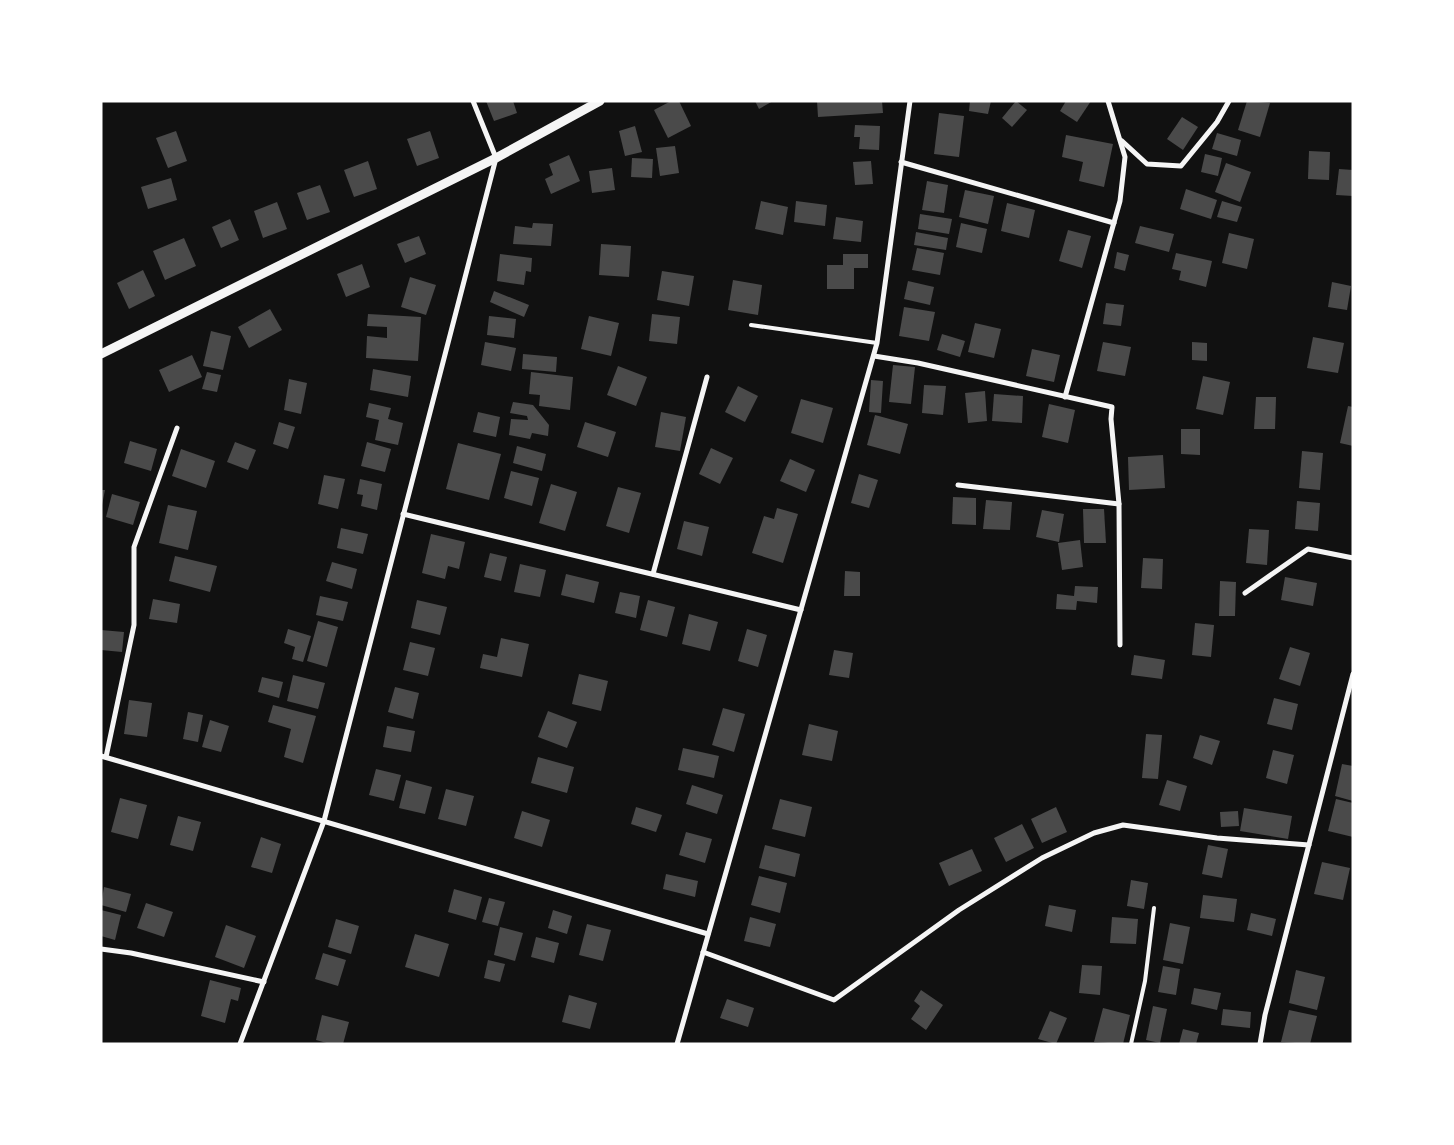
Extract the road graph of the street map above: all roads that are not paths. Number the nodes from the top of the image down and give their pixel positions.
1 (473, 101) edge
2 (600, 101) edge
3 (910, 101) edge
4 (1108, 101) edge
5 (1229, 101) edge
6 (1122, 141) junction
7 (496, 158) junction
8 (901, 162) junction
9 (1114, 223) junction
10 (751, 325) dead end
11 (877, 343) junction
12 (101, 354) edge
13 (874, 356) junction
14 (707, 377) dead end
15 (1065, 397) junction
16 (176, 428) dead end
17 (958, 485) dead end
18 (1119, 504) junction
19 (403, 514) junction
20 (1353, 558) edge
21 (653, 574) junction
22 (1245, 593) dead end
23 (801, 610) junction
24 (1120, 645) dead end
25 (1353, 674) edge
26 (104, 756) edge
27 (324, 821) junction
28 (1309, 845) junction
29 (1154, 908) dead end
30 (708, 934) junction
31 (101, 949) edge
32 (703, 952) junction
33 (264, 982) junction
34 (240, 1044) edge
35 (677, 1044) edge
36 (1131, 1044) edge
37 (1260, 1044) edge

1 - 7 street
2 - 7 street
3 - 8 street
4 - 6 street
5 - 6 street
6 - 9 street
7 - 12 street
7 - 19 street
8 - 9 street
8 - 11 street
9 - 15 street
10 - 11 lane
11 - 13 street
13 - 15 street
13 - 23 street
14 - 21 street
15 - 18 street
16 - 26 street
17 - 18 street
18 - 24 street
19 - 21 street
19 - 27 street
20 - 22 street
21 - 23 street
23 - 30 street
25 - 28 street
26 - 27 street
27 - 30 street
27 - 33 street
28 - 32 street
28 - 37 street
29 - 36 lane
30 - 32 street
31 - 33 street
32 - 35 street
33 - 34 street

